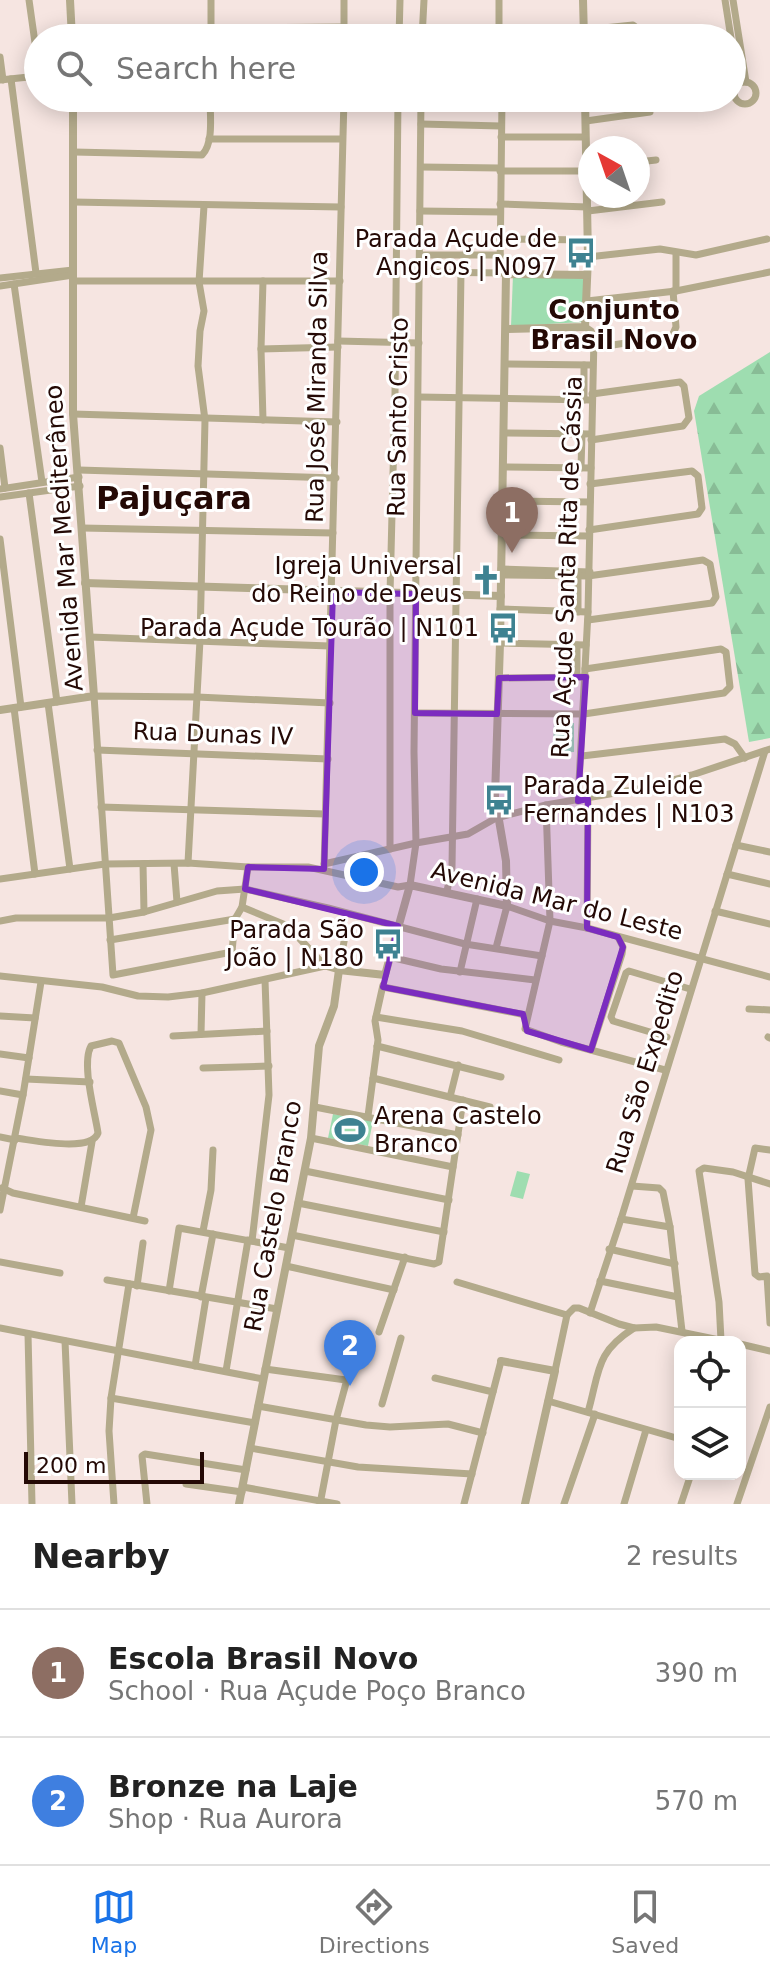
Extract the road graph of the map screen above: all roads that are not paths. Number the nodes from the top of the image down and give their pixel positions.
1 (29, 0) edge
2 (70, 0) edge
3 (211, 0) edge
4 (344, 0) edge
5 (400, 0) edge
6 (424, 0) edge
7 (499, 0) edge
8 (583, 0) edge
9 (725, 0) edge
10 (733, 0) edge
11 (32, 24) edge
12 (71, 24) edge
13 (211, 24) edge
14 (344, 24) edge
15 (399, 24) edge
16 (423, 24) edge
17 (499, 24) edge
18 (584, 24) edge
19 (729, 24) edge
20 (736, 24) edge
21 (0, 57) edge
22 (5, 79) edge
23 (73, 112) edge
24 (210, 112) edge
25 (343, 112) edge
26 (398, 112) edge
27 (421, 112) edge
28 (502, 112) edge
29 (586, 112) edge
30 (650, 112) dead end
31 (586, 121) junction
32 (421, 124) junction
33 (501, 126) junction
34 (585, 136) edge
35 (501, 137) junction
36 (578, 137) edge
37 (209, 139) junction
38 (342, 139) junction
39 (74, 152) junction
40 (656, 160) dead end
41 (650, 161) edge
42 (421, 167) junction
43 (578, 169) edge
44 (500, 170) junction
45 (73, 202) junction
46 (662, 202) dead end
47 (204, 206) junction
48 (341, 207) junction
49 (500, 208) junction
50 (588, 209) junction
51 (420, 211) junction
52 (500, 239) junction
53 (767, 239) dead end
54 (588, 240) junction
55 (676, 253) junction
56 (421, 255) junction
57 (500, 255) junction
58 (588, 257) junction
59 (420, 272) junction
60 (461, 272) junction
61 (770, 272) edge
62 (36, 273) junction
63 (503, 274) junction
64 (73, 275) junction
65 (587, 275) junction
66 (0, 278) edge
67 (263, 281) junction
68 (340, 281) junction
69 (199, 282) junction
70 (14, 284) junction
71 (0, 286) edge
72 (674, 291) junction
73 (587, 301) junction
74 (585, 327) junction
75 (506, 329) junction
76 (394, 343) junction
77 (419, 343) junction
78 (338, 344) junction
79 (593, 348) junction
80 (261, 349) junction
81 (506, 364) junction
82 (588, 365) junction
83 (419, 397) junction
84 (459, 398) junction
85 (505, 398) junction
86 (589, 398) junction
87 (73, 414) junction
88 (205, 420) junction
89 (263, 420) junction
90 (337, 422) junction
91 (504, 433) junction
92 (582, 434) junction
93 (591, 437) junction
94 (0, 448) edge
95 (503, 467) junction
96 (581, 468) junction
97 (591, 468) junction
98 (202, 474) junction
99 (79, 478) junction
100 (336, 478) junction
101 (42, 482) junction
102 (590, 484) junction
103 (3, 488) edge
104 (29, 493) junction
105 (0, 497) edge
106 (502, 501) junction
107 (590, 502) junction
108 (82, 528) junction
109 (202, 530) junction
110 (333, 533) junction
111 (589, 533) junction
112 (502, 535) junction
113 (0, 539) edge
114 (501, 572) junction
115 (578, 573) junction
116 (589, 574) junction
117 (85, 583) junction
118 (201, 586) junction
119 (333, 592) junction
120 (390, 594) junction
121 (416, 594) junction
122 (456, 596) junction
123 (501, 596) junction
124 (500, 609) junction
125 (578, 612) junction
126 (588, 616) junction
127 (90, 637) junction
128 (200, 640) junction
129 (500, 643) junction
130 (577, 645) junction
131 (586, 645) junction
132 (330, 646) junction
133 (583, 675) junction
134 (499, 678) junction
135 (94, 696) junction
136 (197, 697) junction
137 (52, 703) junction
138 (330, 703) junction
139 (18, 708) junction
140 (0, 710) edge
141 (415, 713) junction
142 (452, 713) junction
143 (497, 714) junction
144 (584, 714) junction
145 (97, 750) junction
146 (768, 750) edge
147 (195, 754) junction
148 (582, 756) junction
149 (745, 758) junction
150 (328, 759) junction
151 (588, 799) junction
152 (578, 801) junction
153 (546, 805) junction
154 (101, 807) junction
155 (192, 809) junction
156 (325, 814) junction
157 (496, 818) junction
158 (452, 837) junction
159 (416, 843) junction
160 (736, 845) junction
161 (390, 849) junction
162 (770, 852) edge
163 (188, 863) junction
164 (105, 864) junction
165 (143, 864) junction
166 (174, 864) junction
167 (248, 867) junction
168 (324, 867) junction
169 (70, 869) junction
170 (35, 874) junction
171 (727, 874) junction
172 (0, 878) edge
173 (770, 884) edge
174 (410, 885) junction
175 (245, 889) junction
176 (447, 891) junction
177 (477, 899) junction
178 (177, 902) junction
179 (507, 906) junction
180 (242, 907) junction
181 (715, 911) junction
182 (144, 912) junction
183 (109, 918) junction
184 (235, 919) junction
185 (0, 921) edge
186 (550, 921) junction
187 (770, 924) edge
188 (398, 926) junction
189 (587, 928) junction
190 (345, 936) dead end
191 (618, 937) junction
192 (110, 940) junction
193 (465, 944) junction
194 (496, 948) junction
195 (542, 956) junction
196 (390, 957) junction
197 (700, 958) junction
198 (325, 966) junction
199 (339, 970) junction
200 (460, 972) junction
201 (385, 975) junction
202 (0, 976) edge
203 (770, 977) edge
204 (265, 980) junction
205 (535, 980) junction
206 (41, 982) junction
207 (383, 987) junction
208 (690, 989) junction
209 (202, 993) junction
210 (749, 1009) dead end
211 (770, 1010) edge
212 (526, 1015) junction
213 (0, 1016) edge
214 (376, 1017) junction
215 (35, 1018) junction
216 (267, 1031) junction
217 (201, 1034) junction
218 (173, 1036) dead end
219 (667, 1037) dead end
220 (377, 1046) junction
221 (591, 1050) junction
222 (0, 1054) edge
223 (29, 1058) junction
224 (559, 1060) dead end
225 (458, 1065) junction
226 (269, 1066) junction
227 (203, 1068) dead end
228 (665, 1070) junction
229 (501, 1077) dead end
230 (373, 1078) junction
231 (26, 1079) junction
232 (90, 1082) junction
233 (0, 1091) edge
234 (23, 1095) junction
235 (450, 1097) junction
236 (463, 1100) junction
237 (315, 1107) junction
238 (490, 1107) dead end
239 (368, 1116) junction
240 (458, 1135) junction
241 (0, 1137) edge
242 (311, 1138) junction
243 (15, 1139) junction
244 (92, 1142) junction
245 (213, 1150) dead end
246 (770, 1150) edge
247 (453, 1167) junction
248 (305, 1171) junction
249 (748, 1179) junction
250 (770, 1184) edge
251 (632, 1186) junction
252 (2, 1188) edge
253 (449, 1200) junction
254 (298, 1203) junction
255 (81, 1207) junction
256 (0, 1210) edge
257 (133, 1218) junction
258 (621, 1219) junction
259 (145, 1221) dead end
260 (670, 1227) junction
261 (203, 1231) junction
262 (444, 1232) junction
263 (213, 1234) junction
264 (292, 1235) junction
265 (250, 1240) junction
266 (143, 1243) dead end
267 (289, 1248) junction
268 (609, 1249) junction
269 (405, 1257) junction
270 (0, 1262) edge
271 (675, 1264) junction
272 (286, 1266) junction
273 (60, 1273) dead end
274 (769, 1276) edge
275 (107, 1280) dead end
276 (600, 1281) junction
277 (457, 1282) dead end
278 (133, 1285) junction
279 (394, 1290) junction
280 (169, 1291) junction
281 (204, 1297) junction
282 (678, 1297) junction
283 (237, 1302) junction
284 (277, 1309) junction
285 (590, 1313) junction
286 (567, 1315) junction
287 (770, 1323) edge
288 (0, 1328) edge
289 (361, 1328) dead end
290 (634, 1328) junction
291 (682, 1331) junction
292 (379, 1332) dead end
293 (28, 1334) junction
294 (704, 1336) edge
295 (724, 1336) edge
296 (401, 1338) dead end
297 (65, 1341) junction
298 (746, 1345) edge
299 (117, 1350) junction
300 (770, 1351) edge
301 (501, 1361) joint
302 (195, 1366) junction
303 (226, 1371) junction
304 (555, 1371) junction
305 (264, 1374) junction
306 (435, 1378) dead end
307 (346, 1380) junction
308 (493, 1392) junction
309 (111, 1398) junction
310 (548, 1401) junction
311 (382, 1404) dead end
312 (258, 1406) junction
313 (770, 1407) edge
314 (592, 1413) junction
315 (336, 1420) junction
316 (255, 1423) junction
317 (646, 1430) junction
318 (483, 1433) junction
319 (674, 1437) edge
320 (250, 1448) junction
321 (328, 1462) junction
322 (246, 1470) junction
323 (472, 1474) junction
324 (689, 1480) edge
325 (186, 1484) dead end
326 (242, 1489) junction
327 (290, 1500) edge
328 (320, 1503) edge
329 (32, 1504) edge
330 (72, 1504) edge
331 (114, 1504) edge
332 (147, 1504) edge
333 (239, 1504) edge
334 (337, 1504) edge
335 (464, 1504) edge
336 (525, 1504) edge
337 (564, 1504) edge
338 (624, 1504) edge
339 (681, 1504) edge
340 (737, 1504) edge

1 - 11 street
2 - 12 street
3 - 13 street
4 - 14 street
5 - 15 street
6 - 16 street
7 - 17 street
8 - 18 street
9 - 19 street
10 - 20 street
21 - 22 street
22 - 62 street
23 - 39 street, Avenida Mar Mediterâneo
24 - 37 street
25 - 38 street, Rua José Miranda Silva
26 - 76 street
27 - 32 street, Rua Santo Cristo
28 - 33 street
29 - 31 street, Rua Açude Santa Rita de Cássia
30 - 31 street
31 - 34 street, Rua Açude Santa Rita de Cássia
32 - 33 street
32 - 42 street, Rua Santo Cristo
33 - 35 street
35 - 36 street
35 - 44 street
37 - 38 street
37 - 39 street
38 - 48 street, Rua José Miranda Silva
39 - 45 street, Avenida Mar Mediterâneo
40 - 41 street
42 - 44 street
42 - 51 street, Rua Santo Cristo
43 - 44 street
44 - 49 street
45 - 47 street
45 - 64 street, Avenida Mar Mediterâneo
46 - 50 street
47 - 48 street
47 - 69 street
48 - 68 street, Rua José Miranda Silva
49 - 50 street
49 - 51 street
49 - 52 street
50 - 54 street, Rua Açude Santa Rita de Cássia
51 - 56 street, Rua Santo Cristo
52 - 54 street
52 - 57 street
53 - 55 street
54 - 58 street, Rua Açude Santa Rita de Cássia
55 - 58 street
55 - 72 street
56 - 57 street
56 - 59 street, Rua Santo Cristo
57 - 63 street
58 - 65 street, Rua Açude Santa Rita de Cássia
59 - 60 street
59 - 77 street, Rua Santo Cristo
60 - 63 street
60 - 84 street
61 - 72 street
62 - 64 street
62 - 66 street
63 - 65 street
63 - 75 street
64 - 69 street
64 - 70 street
64 - 87 street, Avenida Mar Mediterâneo
65 - 73 street, Rua Açude Santa Rita de Cássia
67 - 68 street
67 - 69 street
67 - 80 street
68 - 78 street, Rua José Miranda Silva
69 - 88 street
70 - 71 street
70 - 101 street
72 - 73 street
72 - 79 street
73 - 74 street, Rua Açude Santa Rita de Cássia
74 - 75 street
74 - 79 street, Rua Açude Santa Rita de Cássia
75 - 81 street
76 - 77 street
76 - 78 street
76 - 120 street
77 - 83 street, Rua Santo Cristo
78 - 80 street
78 - 90 street, Rua José Miranda Silva
79 - 82 street, Rua Açude Santa Rita de Cássia
80 - 89 street
81 - 82 street
81 - 85 street
82 - 86 street, Rua Açude Santa Rita de Cássia
83 - 84 street
83 - 121 street, Rua Santo Cristo
84 - 85 street
84 - 122 street
85 - 86 street
85 - 91 street
86 - 93 street, Rua Açude Santa Rita de Cássia
86 - 93 street
87 - 88 street
87 - 99 street, Avenida Mar Mediterâneo
88 - 89 street
88 - 98 street
89 - 90 street
90 - 100 street, Rua José Miranda Silva
91 - 92 street
91 - 95 street
92 - 93 street
92 - 96 street
93 - 97 street, Rua Açude Santa Rita de Cássia
94 - 103 street
95 - 96 street
95 - 106 street
96 - 97 street
97 - 102 street, Rua Açude Santa Rita de Cássia
98 - 99 street
98 - 100 street
98 - 109 street
99 - 101 street
99 - 104 street
99 - 108 street, Avenida Mar Mediterâneo
100 - 110 street, Rua José Miranda Silva
101 - 103 street
102 - 107 street, Rua Açude Santa Rita de Cássia
102 - 111 street
104 - 105 street
104 - 137 street
106 - 107 street
106 - 112 street
107 - 111 street, Rua Açude Santa Rita de Cássia
108 - 109 street
108 - 117 street, Avenida Mar Mediterâneo
109 - 110 street
109 - 118 street
110 - 119 street, Rua José Miranda Silva
111 - 112 street
111 - 116 street, Rua Açude Santa Rita de Cássia
112 - 114 street
113 - 139 street
114 - 115 street
114 - 123 street
115 - 116 street
115 - 125 street
116 - 126 street, Rua Açude Santa Rita de Cássia
116 - 126 street
117 - 118 street
117 - 127 street, Avenida Mar Mediterâneo
118 - 119 street
118 - 128 street
119 - 120 street
119 - 132 street, Rua José Miranda Silva
120 - 121 street
120 - 161 street
121 - 122 street
121 - 141 street, Rua Santo Cristo
122 - 123 street
122 - 142 street
123 - 124 street
124 - 125 street
124 - 129 street
125 - 126 street
126 - 131 street, Rua Açude Santa Rita de Cássia
127 - 128 street
127 - 135 street, Avenida Mar Mediterâneo
128 - 132 street
128 - 136 street
129 - 130 street
129 - 134 street
130 - 131 street
130 - 133 street
131 - 133 street, Rua Açude Santa Rita de Cássia
132 - 138 street, Rua José Miranda Silva
133 - 134 street
133 - 144 street, Rua Açude Santa Rita de Cássia
133 - 144 street
134 - 143 street
135 - 136 street
135 - 137 street
135 - 145 street, Avenida Mar Mediterâneo
136 - 138 street
136 - 147 street
137 - 139 street
137 - 169 street
138 - 150 street, Rua José Miranda Silva
139 - 140 street
139 - 170 street
141 - 142 street
141 - 159 street, Rua Santo Cristo
142 - 143 street
142 - 158 street
143 - 144 street
143 - 157 street
144 - 148 street, Rua Açude Santa Rita de Cássia
145 - 147 street, Rua Dunas IV
145 - 154 street, Avenida Mar Mediterâneo
146 - 149 street
146 - 160 street, Rua São Expedito
147 - 150 street, Rua Dunas IV
147 - 155 street
148 - 149 street
148 - 152 street, Rua Açude Santa Rita de Cássia
149 - 151 street
150 - 156 street, Rua José Miranda Silva
151 - 152 street
151 - 189 street
152 - 153 street
153 - 157 street
153 - 186 street
154 - 155 street
154 - 164 street, Avenida Mar Mediterâneo
155 - 156 street
155 - 163 street
156 - 168 street, Rua José Miranda Silva
157 - 158 street
157 - 179 street
158 - 159 street
158 - 176 street
159 - 161 street
159 - 174 street, Rua Santo Cristo
160 - 162 street
160 - 171 street, Rua São Expedito
161 - 168 street
163 - 166 street, Avenida Mar do Leste
163 - 167 street, Avenida Mar do Leste
164 - 165 street, Avenida Mar do Leste
164 - 169 street, Avenida Mar do Leste
164 - 183 street, Avenida Mar Mediterâneo
165 - 166 street, Avenida Mar do Leste
165 - 182 street
166 - 178 street
167 - 168 street, Avenida Mar do Leste
167 - 175 street
168 - 174 street, Avenida Mar do Leste
169 - 170 street, Avenida Mar do Leste
170 - 172 street, Avenida Mar do Leste
171 - 173 street
171 - 181 street, Rua São Expedito
174 - 176 street, Avenida Mar do Leste
174 - 188 street, Rua Santo Cristo
175 - 178 street
175 - 180 street
175 - 188 street
176 - 177 street, Avenida Mar do Leste
177 - 179 street, Avenida Mar do Leste
177 - 193 street
178 - 182 street
179 - 186 street, Avenida Mar do Leste
179 - 194 street
180 - 184 street
180 - 198 street
181 - 187 street
181 - 197 street, Rua São Expedito
182 - 183 street
183 - 185 street
183 - 192 street, Avenida Mar Mediterâneo
184 - 192 street
184 - 192 street, Avenida Mar Mediterâneo
186 - 189 street, Avenida Mar do Leste
186 - 195 street
188 - 193 street
188 - 196 street, Rua Santo Cristo
189 - 191 street, Avenida Mar do Leste
190 - 199 street, Rua Castelo Branco
191 - 197 street, Avenida Mar do Leste
191 - 221 street
193 - 194 street
193 - 200 street
194 - 195 street
195 - 205 street
196 - 200 street
196 - 201 street, Rua Santo Cristo
197 - 203 street, Avenida Mar do Leste
197 - 208 street, Rua São Expedito
198 - 199 street
198 - 204 street
199 - 201 street
199 - 237 street, Rua Castelo Branco
200 - 205 street
201 - 207 street
202 - 206 street
204 - 209 street
204 - 216 street
205 - 212 street
206 - 209 street
206 - 215 street
207 - 212 street
207 - 214 street
208 - 219 street
208 - 228 street, Rua São Expedito
209 - 217 street
210 - 211 street
212 - 221 street
213 - 215 street
214 - 220 street
214 - 224 street
215 - 223 street
216 - 217 street
216 - 226 street
217 - 218 street
220 - 225 street
220 - 230 street
221 - 228 street
222 - 223 street
223 - 231 street
225 - 229 street
225 - 235 street
226 - 227 street
226 - 265 street
228 - 251 street, Rua São Expedito
230 - 235 street
230 - 239 street
231 - 232 street
231 - 234 street
232 - 244 street
232 - 257 street
233 - 234 street
234 - 243 street
235 - 236 street
236 - 238 street
236 - 240 street
237 - 239 street
237 - 242 street, Rua Castelo Branco
239 - 240 street
240 - 247 street
241 - 243 street
242 - 247 street
242 - 248 street, Rua Castelo Branco
243 - 244 street
243 - 252 street
244 - 255 street
245 - 261 street
246 - 249 street
247 - 253 street
248 - 253 street
248 - 254 street, Rua Castelo Branco
249 - 250 street
249 - 274 street
249 - 295 street
251 - 258 street, Rua São Expedito
251 - 260 street
252 - 255 street
252 - 256 street
253 - 262 street
254 - 262 street
254 - 264 street, Rua Castelo Branco
255 - 257 street
257 - 259 street
258 - 260 street
258 - 268 street, Rua São Expedito
260 - 271 street
261 - 263 street
261 - 280 street
262 - 269 street
263 - 265 street
263 - 281 street
264 - 267 street, Rua Castelo Branco
264 - 269 street
265 - 267 street
265 - 283 street
266 - 278 street
267 - 272 street, Rua Castelo Branco
268 - 271 street
268 - 276 street, Rua São Expedito
269 - 279 street
270 - 273 street
271 - 282 street
272 - 279 street
272 - 284 street, Rua Castelo Branco
274 - 287 street
275 - 278 street
276 - 282 street
276 - 285 street, Rua São Expedito
277 - 286 street
278 - 280 street
278 - 299 street
279 - 292 street
280 - 281 street
281 - 283 street
281 - 302 street
282 - 291 street
283 - 284 street
283 - 303 street
284 - 305 street, Rua Castelo Branco
285 - 286 street
285 - 290 street
286 - 304 street
288 - 293 street
289 - 307 street
290 - 291 street
290 - 314 street
291 - 294 street
293 - 297 street
293 - 329 street
296 - 311 street
297 - 299 street
297 - 330 street
298 - 300 street
299 - 302 street
299 - 309 street
301 - 304 street
301 - 308 street
302 - 303 street
303 - 305 street
304 - 310 street
305 - 307 street
305 - 312 street, Rua Castelo Branco
306 - 308 street
307 - 315 street
308 - 318 street
309 - 316 street
309 - 331 street
310 - 314 street
310 - 336 street
312 - 315 street
312 - 316 street, Rua Castelo Branco
313 - 340 street
314 - 317 street
314 - 337 street
315 - 318 street
315 - 321 street
316 - 320 street, Rua Castelo Branco
317 - 319 street
317 - 338 street
318 - 323 street
320 - 321 street
320 - 322 street, Rua Castelo Branco
321 - 323 street
321 - 328 street
322 - 326 street, Rua Castelo Branco
322 - 332 street
323 - 335 street
324 - 339 street
325 - 326 street
326 - 327 street
326 - 333 street, Rua Castelo Branco
327 - 328 street
328 - 334 street

